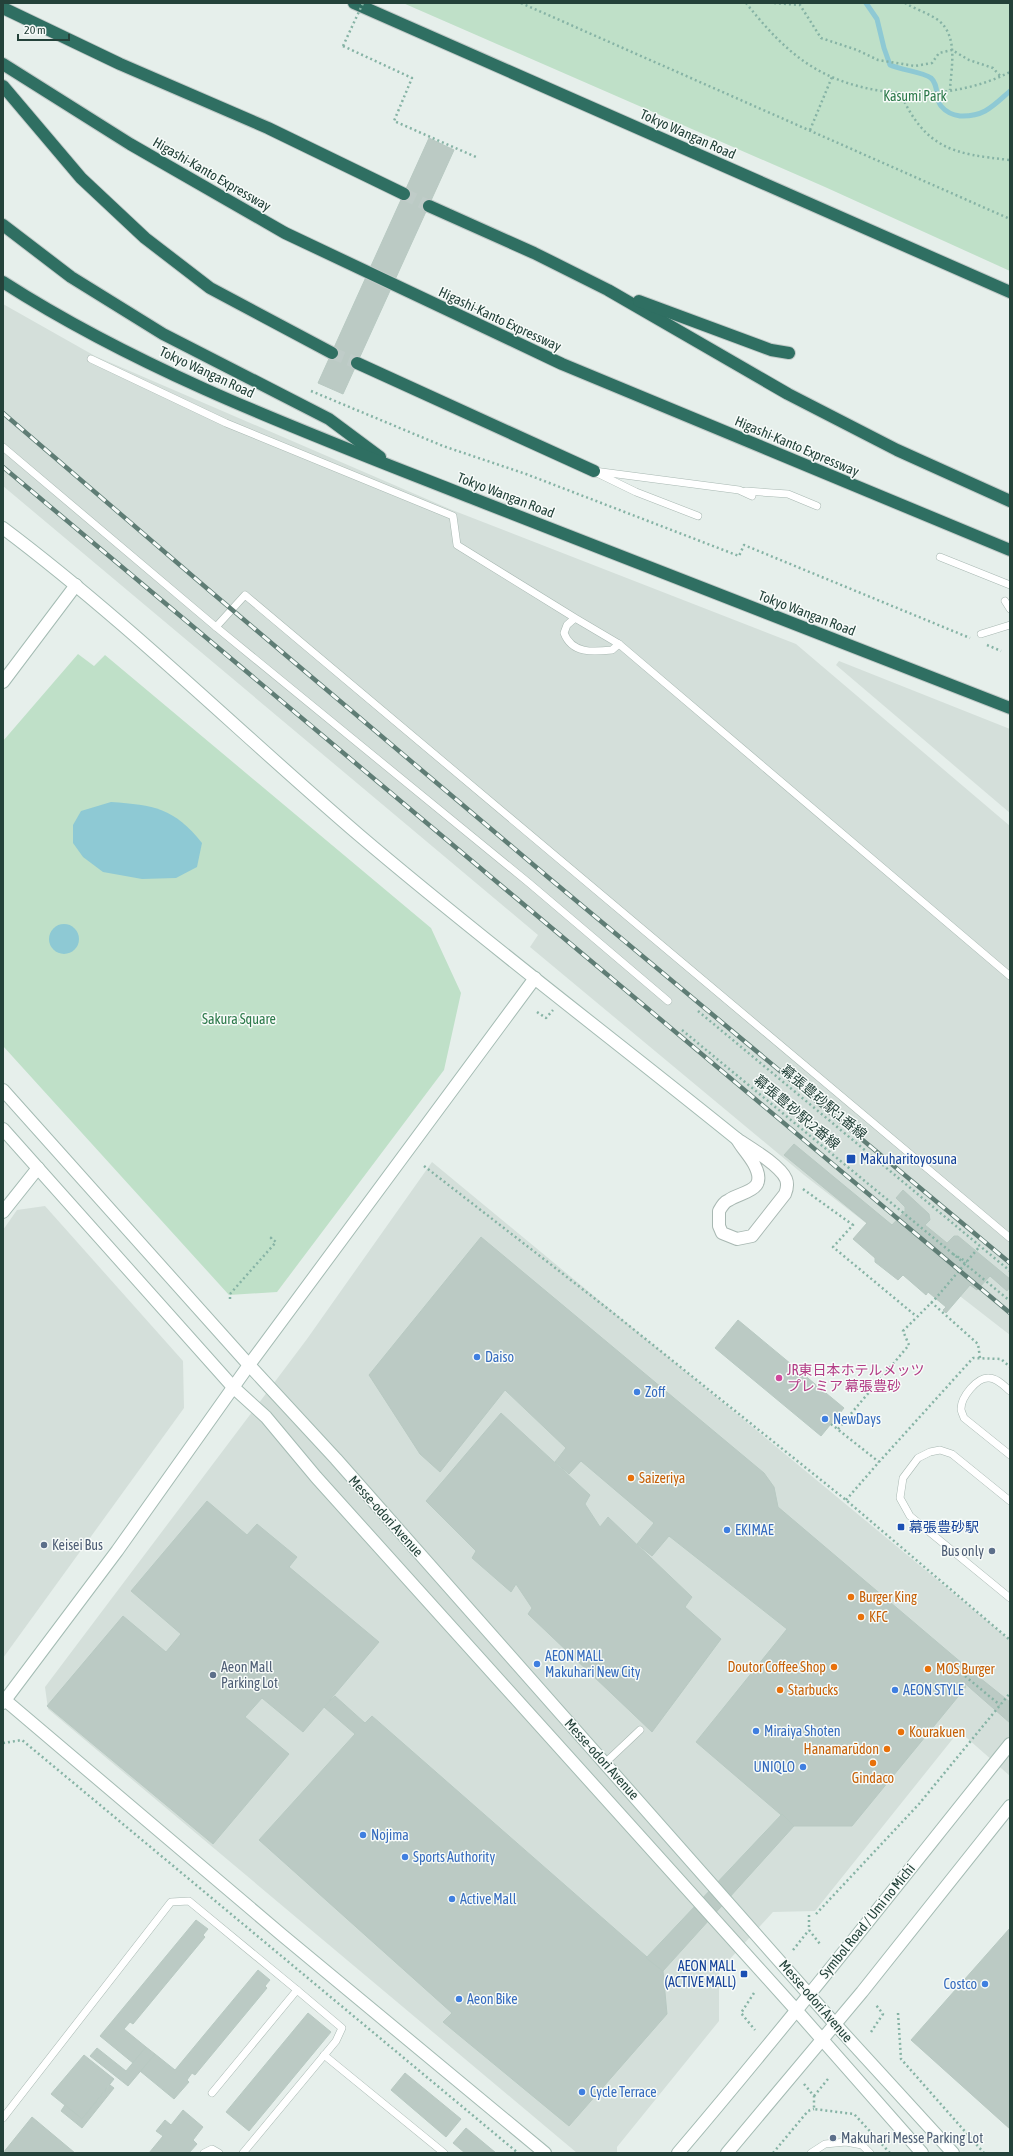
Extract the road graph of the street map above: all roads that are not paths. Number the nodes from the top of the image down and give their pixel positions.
1 (354, 3) edge
2 (3, 8) edge
3 (3, 64) edge
4 (3, 86) edge
5 (404, 194) tunnel mouth
6 (429, 206) tunnel mouth
7 (3, 225) edge
8 (3, 282) edge
9 (608, 290) junction
10 (1010, 292) edge
11 (332, 353) tunnel mouth
12 (789, 353) dead end
13 (90, 359) dead end
14 (357, 363) tunnel mouth
15 (3, 447) edge
16 (393, 467) junction
17 (594, 471) junction
18 (739, 490) junction
19 (752, 496) dead end
20 (1010, 501) edge
21 (817, 506) dead end
22 (698, 516) dead end
23 (3, 528) edge
24 (1010, 550) edge
25 (940, 557) dead end
26 (76, 585) junction
27 (1010, 585) edge
28 (1005, 601) dead end
29 (1010, 609) edge
30 (575, 618) junction
31 (1010, 625) edge
32 (216, 627) junction
33 (980, 638) road end
34 (619, 644) junction
35 (3, 682) edge
36 (1010, 708) edge
37 (1010, 976) edge
38 (535, 978) junction
39 (668, 1001) dead end
40 (3, 1090) edge
41 (3, 1129) edge
42 (737, 1138) junction
43 (38, 1168) junction
44 (3, 1212) edge
45 (1010, 1238) edge
46 (248, 1365) junction
47 (233, 1387) junction
48 (1010, 1391) edge
49 (1010, 1455) edge
50 (1010, 1501) edge
51 (1010, 1598) edge
52 (4, 1702) edge
53 (640, 1730) dead end
54 (1010, 1744) edge
55 (605, 1763) junction
56 (1010, 1806) edge
57 (297, 1990) junction
58 (809, 1994) junction
59 (797, 2011) junction
60 (835, 2024) junction
61 (822, 2040) junction
62 (324, 2055) junction
63 (212, 2093) dead end
64 (3, 2118) edge
65 (204, 2153) edge
66 (219, 2153) edge
67 (243, 2153) edge
68 (444, 2153) edge
69 (545, 2153) edge
70 (678, 2153) edge
71 (727, 2153) edge
72 (811, 2153) edge
73 (870, 2153) edge
74 (922, 2153) edge
75 (953, 2153) edge

1 - 10 highway, Tokyo Wangan Road
2 - 5 highway
3 - 24 highway, Higashi-Kanto Expressway
4 - 11 highway
6 - 9 highway
7 - 16 highway
8 - 16 highway, Tokyo Wangan Road
9 - 12 highway
9 - 20 highway
13 - 30 lane
14 - 17 highway
15 - 32 lane
16 - 36 highway, Tokyo Wangan Road
17 - 18 lane
17 - 22 lane
18 - 19 lane
18 - 21 lane
23 - 26 street
25 - 27 lane
26 - 35 street
26 - 38 street
28 - 29 lane
30 - 34 lane
30 - 34 lane
31 - 33 lane
32 - 39 lane
32 - 45 lane
34 - 37 lane
38 - 42 street
38 - 46 street
40 - 46 street, Messe-odori Avenue
41 - 43 street, Messe-odori Avenue
42 - 42 street
43 - 44 street
43 - 47 street, Messe-odori Avenue
46 - 47 street
46 - 55 street, Messe-odori Avenue
47 - 52 street
47 - 59 street, Messe-odori Avenue
48 - 49 lane
50 - 51 lane
52 - 69 street
53 - 55 lane
54 - 58 street, Symbol Road / Umi no Michi
55 - 58 street, Messe-odori Avenue
56 - 60 street
57 - 62 lane
57 - 63 lane
57 - 64 lane
58 - 59 street, Symbol Road / Umi no Michi
58 - 60 street, Messe-odori Avenue
59 - 61 street, Messe-odori Avenue
59 - 70 street, Symbol Road / Umi no Michi
60 - 61 street
60 - 75 street, Messe-odori Avenue
61 - 71 street
61 - 74 street, Messe-odori Avenue
62 - 67 lane
62 - 68 lane
65 - 66 lane
72 - 73 lane

